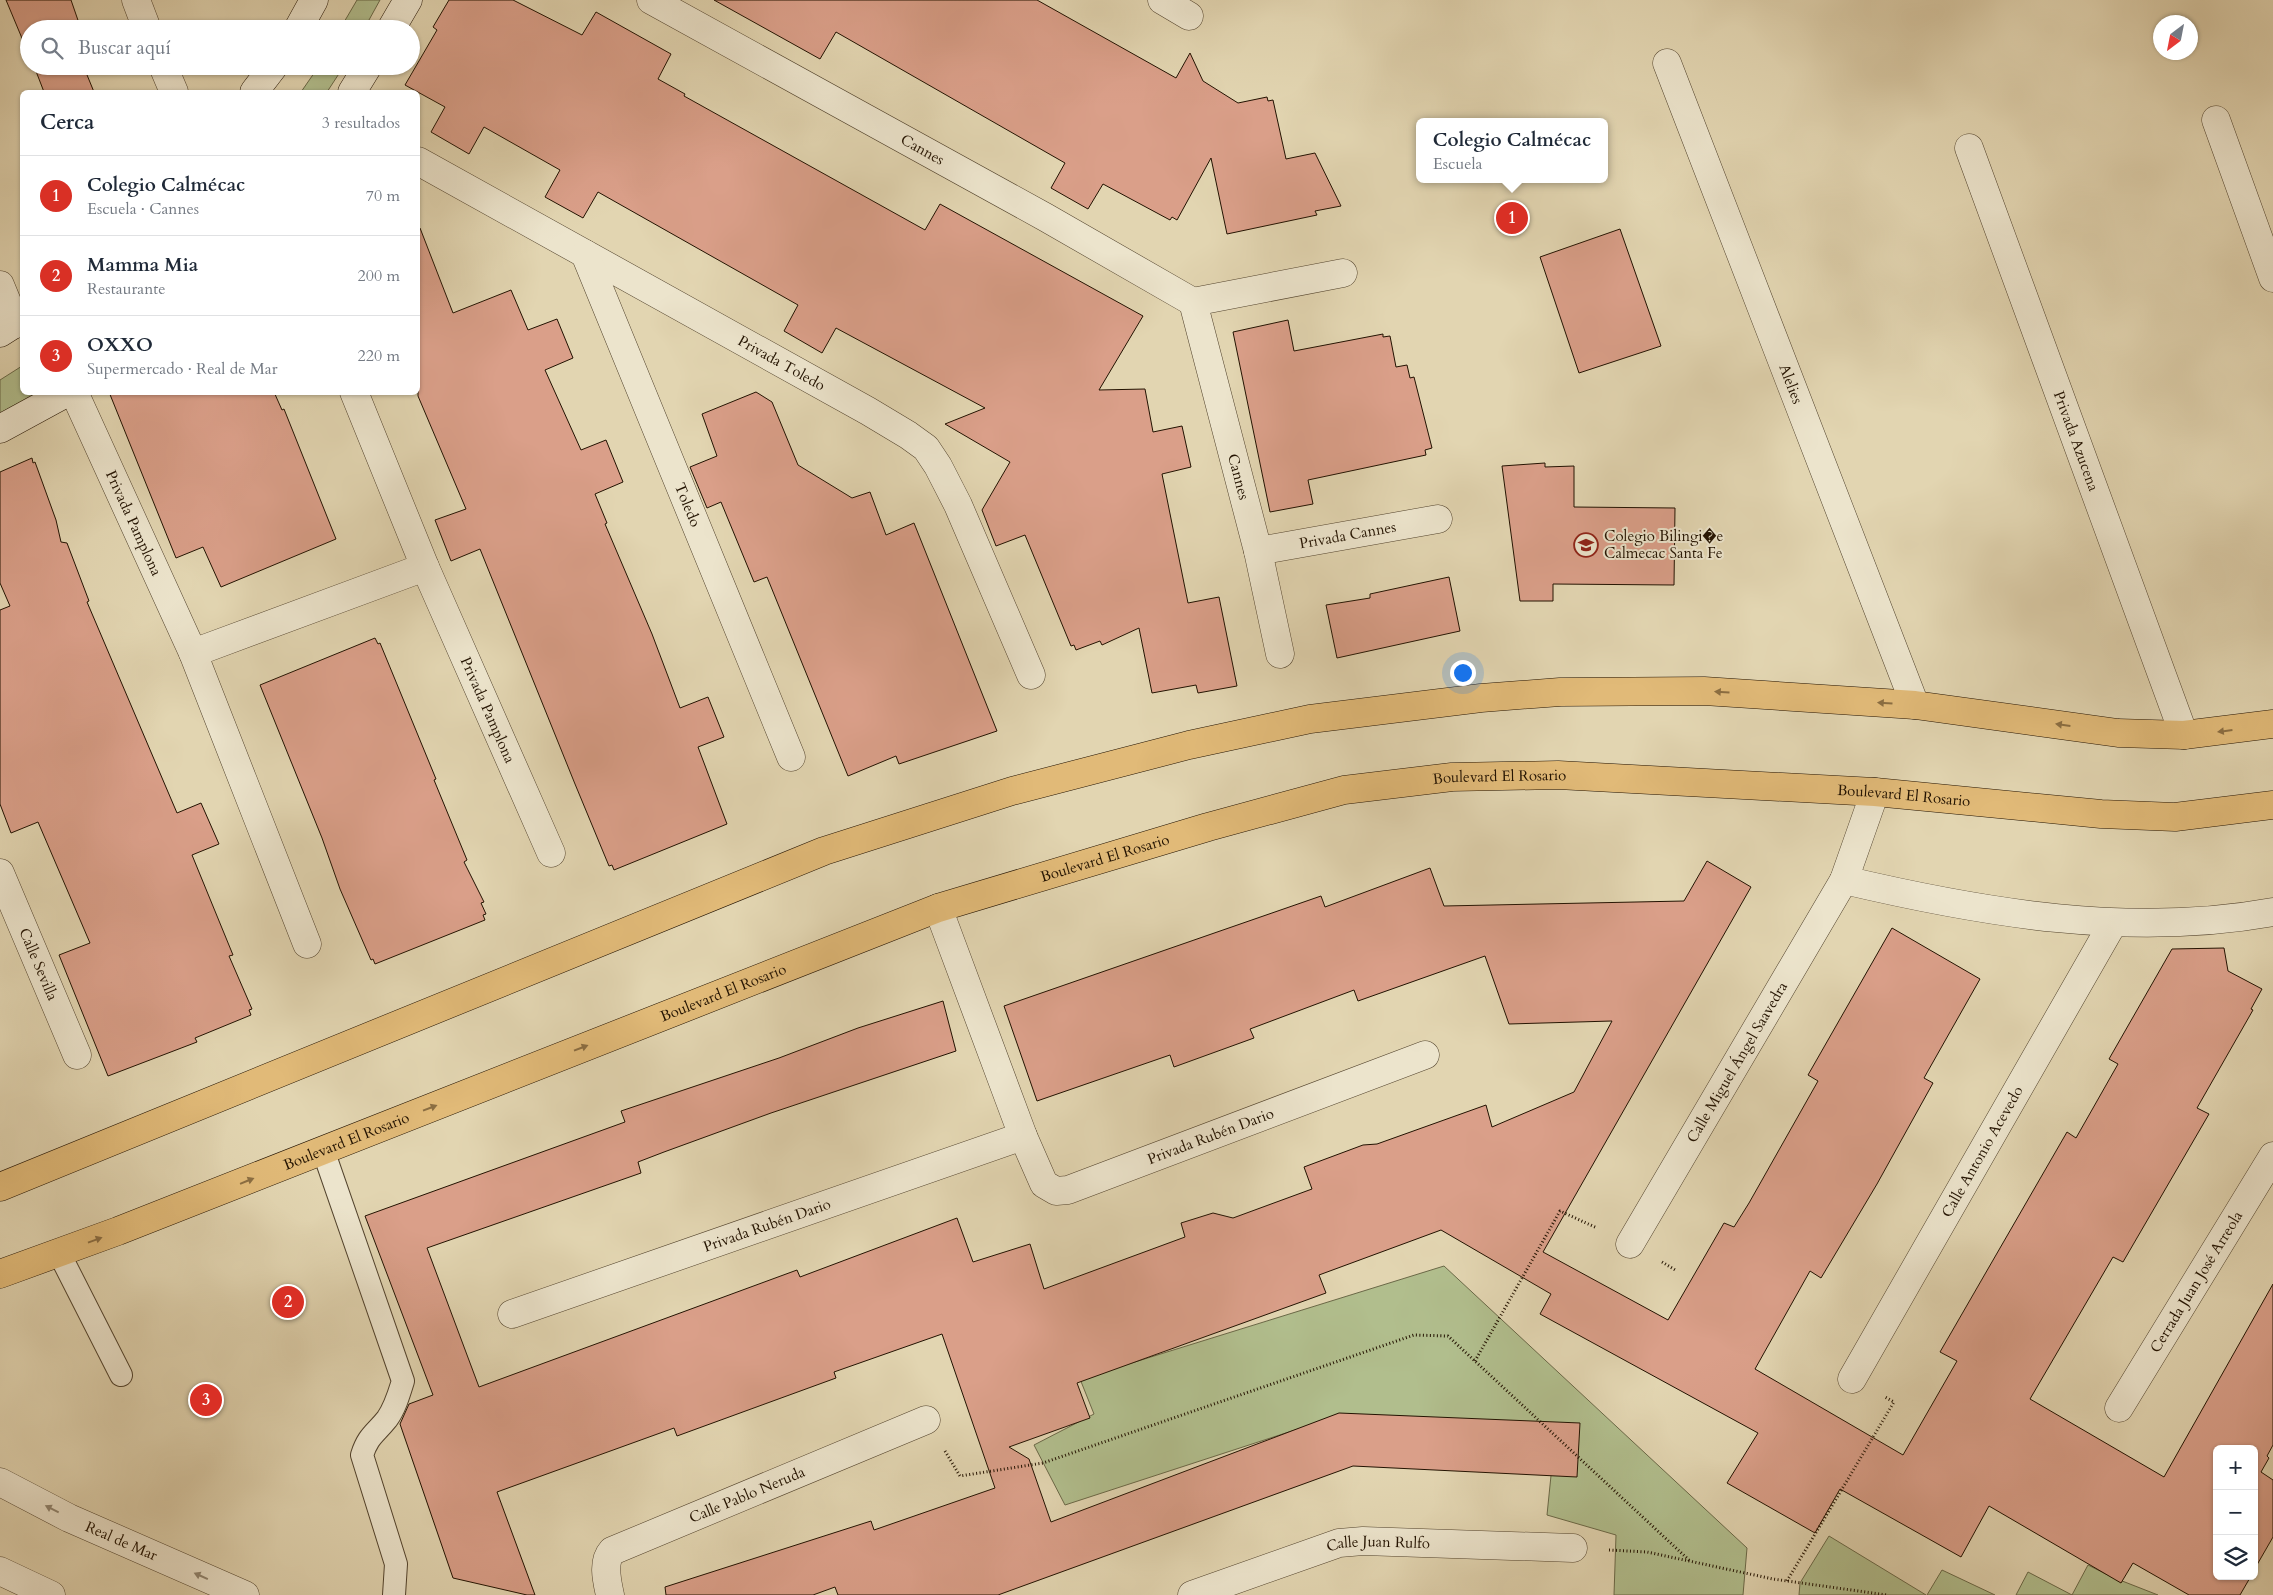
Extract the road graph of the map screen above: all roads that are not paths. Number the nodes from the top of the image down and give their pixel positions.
1 (136, 0) edge
2 (314, 0) edge
3 (408, 0) edge
4 (651, 0) edge
5 (1162, 0) edge
6 (1189, 16) dead end
7 (144, 20) edge
8 (303, 20) edge
9 (396, 20) edge
10 (1667, 63) dead end
11 (167, 75) edge
12 (267, 75) edge
13 (362, 75) edge
14 (173, 90) edge
15 (256, 90) edge
16 (353, 90) edge
17 (2216, 120) dead end
18 (1969, 148) dead end
19 (420, 162) edge
20 (585, 254) junction
21 (1343, 273) dead end
22 (2273, 278) edge
23 (0, 285) edge
24 (1193, 302) junction
25 (13, 326) edge
26 (62, 395) edge
27 (75, 395) edge
28 (355, 395) edge
29 (0, 429) edge
30 (1438, 519) dead end
31 (1258, 551) junction
32 (424, 567) junction
33 (193, 653) junction
34 (1280, 654) dead end
35 (1031, 676) dead end
36 (1915, 705) junction
37 (2273, 724) edge
38 (2184, 735) junction
39 (791, 758) dead end
40 (1875, 792) junction
41 (2273, 805) edge
42 (551, 853) dead end
43 (0, 873) edge
44 (1844, 880) junction
45 (938, 908) junction
46 (2273, 912) edge
47 (2113, 923) junction
48 (307, 944) dead end
49 (77, 1055) dead end
50 (1425, 1055) dead end
51 (1023, 1136) junction
52 (323, 1150) junction
53 (2273, 1156) edge
54 (0, 1187) edge
55 (1630, 1244) dead end
56 (59, 1253) junction
57 (0, 1274) edge
58 (512, 1314) dead end
59 (120, 1375) dead end
60 (1852, 1379) road end
61 (2119, 1408) dead end
62 (926, 1420) road end
63 (0, 1482) edge
64 (1573, 1548) road end
65 (0, 1571) edge
66 (51, 1595) edge
67 (246, 1595) edge
68 (394, 1595) edge
69 (610, 1595) edge
70 (1192, 1595) edge

1 - 7 street
2 - 8 street
3 - 9 street
4 - 24 street, Cannes
5 - 6 street
10 - 36 street, Alelies
11 - 14 street
12 - 15 street
13 - 16 street
17 - 22 street
18 - 38 street, Privada Azucena
19 - 20 street, Privada Toledo
20 - 35 street, Privada Toledo
20 - 39 street, Toledo
21 - 24 street
23 - 25 street
24 - 31 street, Cannes
26 - 29 street
27 - 33 street, Privada Pamplona
28 - 32 street, Privada Pamplona
30 - 31 street, Privada Cannes
31 - 34 street, Cannes
32 - 33 street
32 - 42 street, Privada Pamplona
33 - 48 street, Privada Pamplona
38 -> 36 main road
36 -> 54 main road
37 -> 38 main road
40 - 41 main road, Boulevard El Rosario
40 - 44 street, Calle Miguel Ángel Saavedra
40 - 45 main road, Boulevard El Rosario
43 - 49 street, Calle Sevilla
44 - 47 street
44 - 55 street, Calle Miguel Ángel Saavedra
45 - 51 street, Privada Rubén Dario
52 -> 45 main road, Boulevard El Rosario
46 - 47 street
47 - 60 street, Calle Antonio Acevedo
50 - 51 street, Privada Rubén Dario
51 - 58 street, Privada Rubén Dario
56 -> 52 main road, Boulevard El Rosario
52 - 68 lane
53 - 61 street, Cerrada Juan José Arreola
56 - 57 main road, Boulevard El Rosario
56 - 59 lane
62 - 69 street, Calle Pablo Neruda
67 -> 63 street, Real de Mar
64 - 70 street, Calle Juan Rulfo
65 - 66 street

